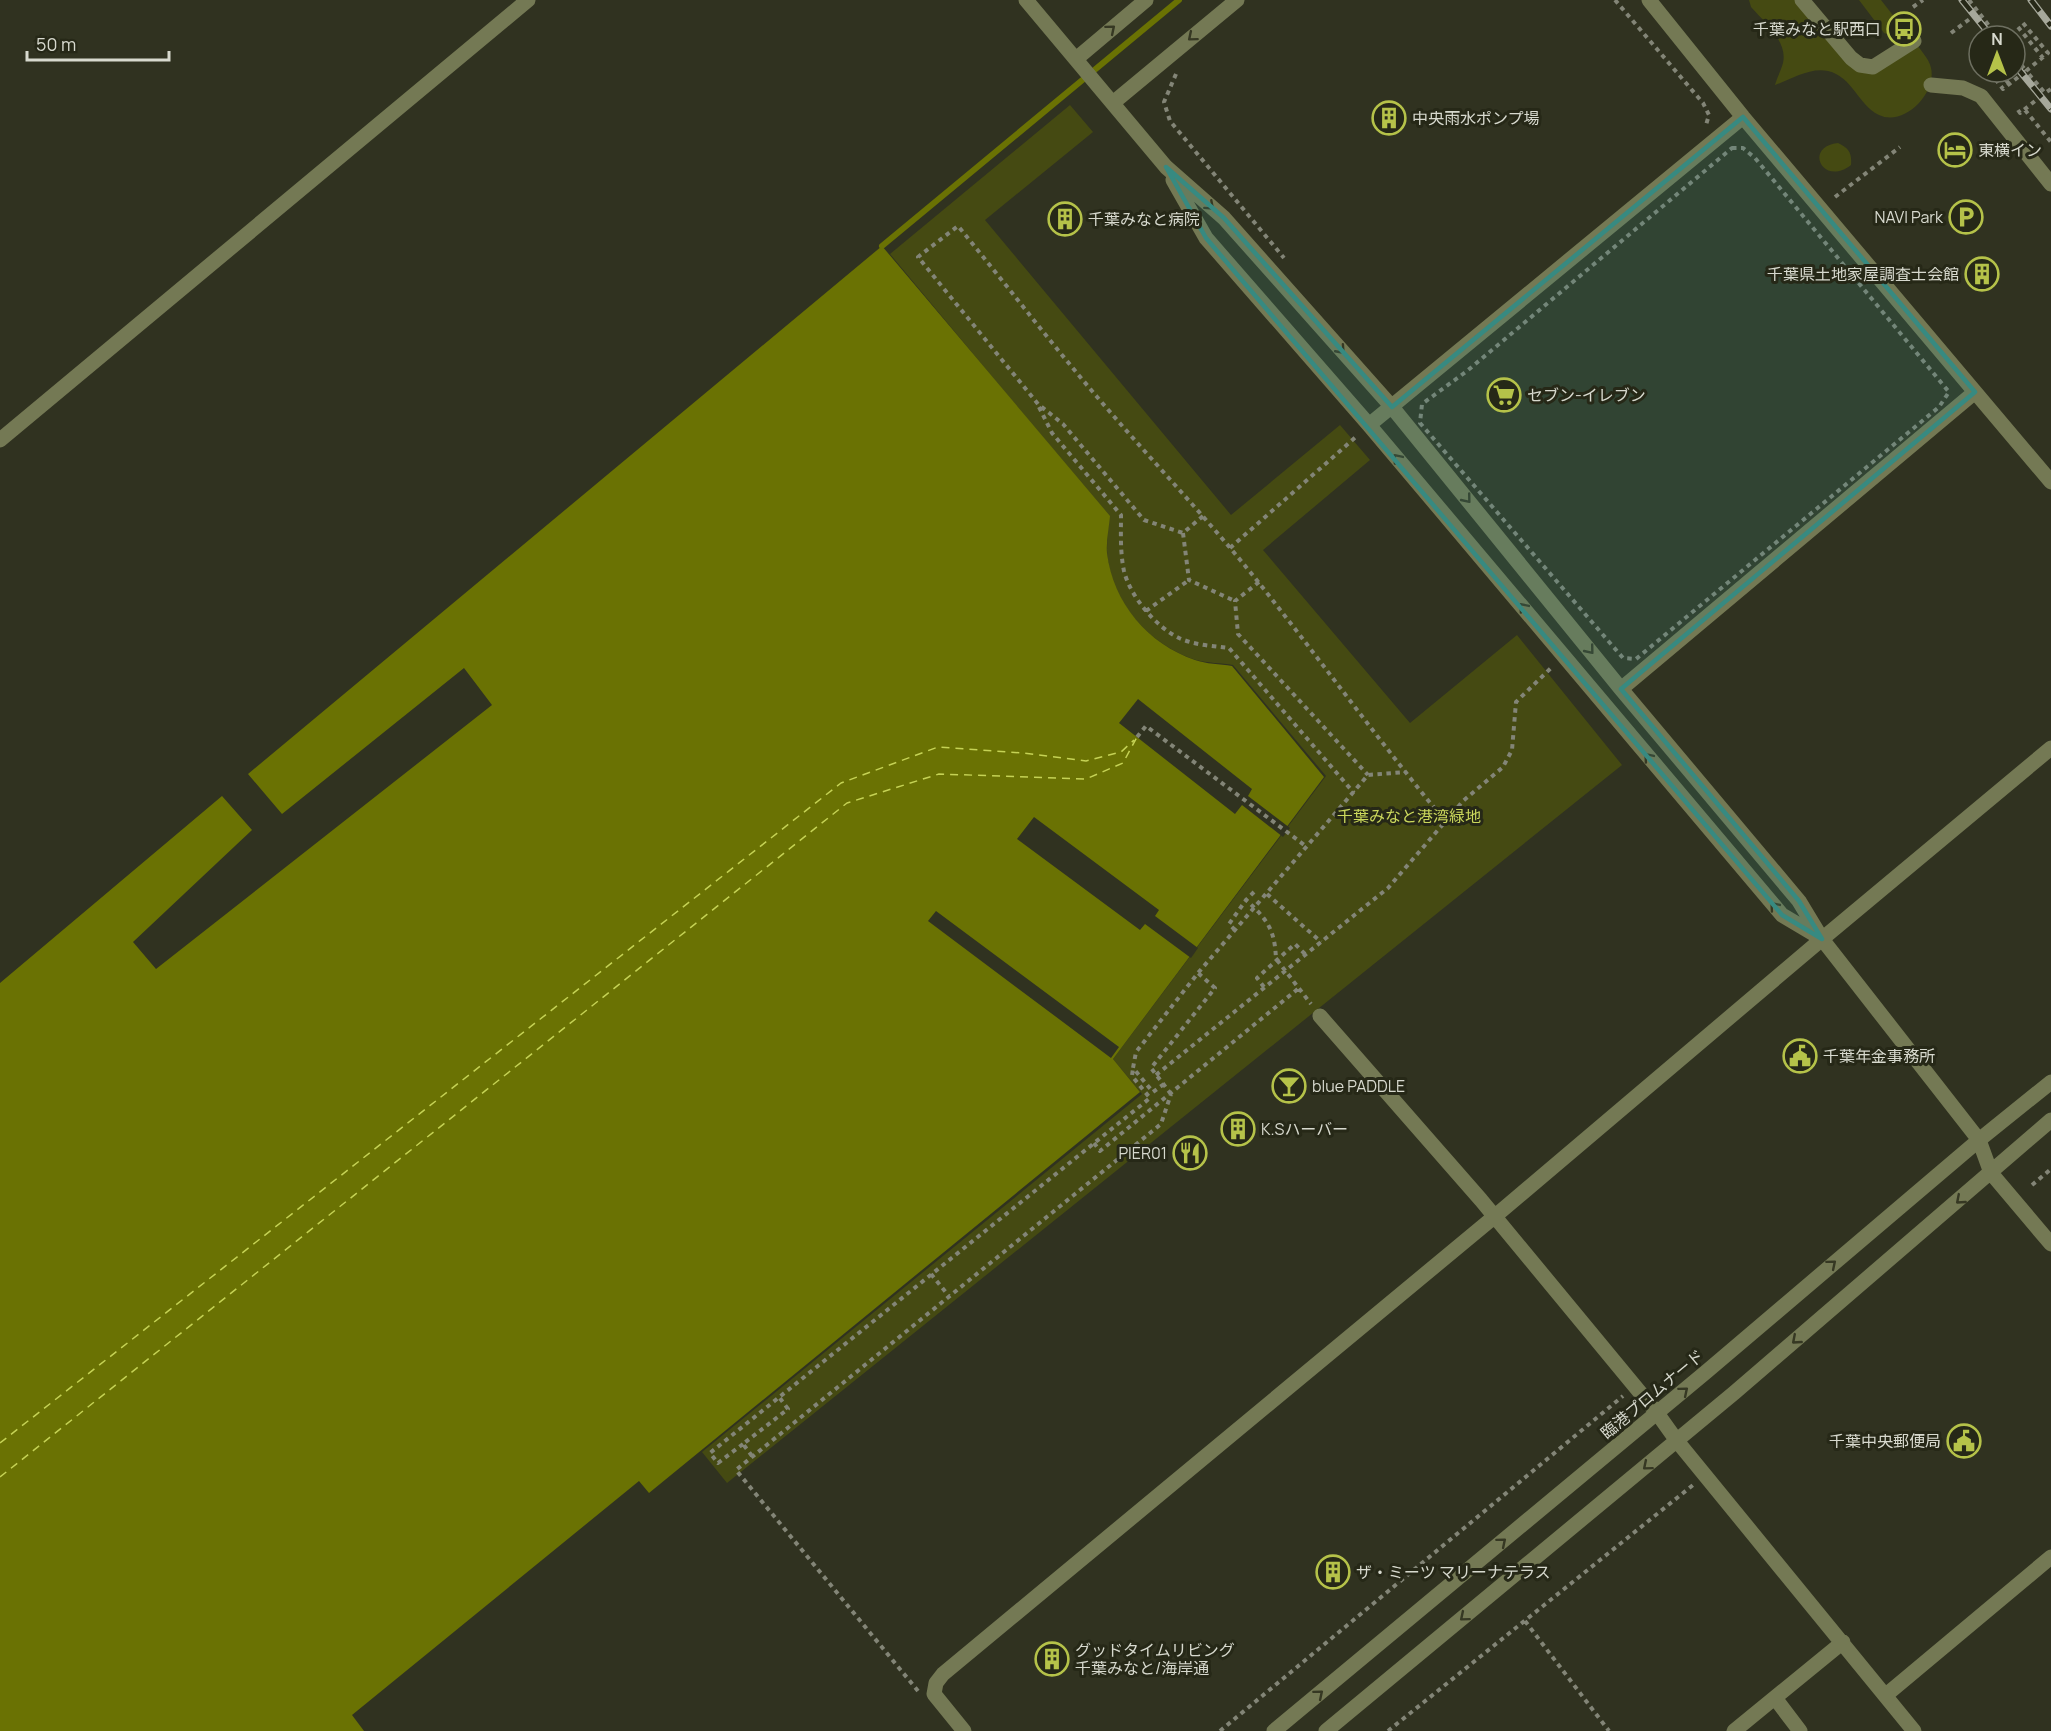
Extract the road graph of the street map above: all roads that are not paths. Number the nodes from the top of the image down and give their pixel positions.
1 (528, 0) edge
2 (1026, 0) edge
3 (1146, 0) edge
4 (1237, 0) edge
5 (1649, 0) edge
6 (1802, 0) edge
7 (1914, 41) dead end
8 (1078, 62) junction
9 (1931, 85) dead end
10 (1114, 102) junction
11 (1743, 117) junction
12 (1166, 167) junction
13 (2051, 184) edge
14 (1975, 392) junction
15 (1392, 407) junction
16 (1363, 430) junction
17 (0, 440) edge
18 (2051, 482) edge
19 (1621, 689) junction
20 (2051, 748) edge
21 (1822, 939) junction
22 (1320, 1016) dead end
23 (2051, 1082) edge
24 (2051, 1120) edge
25 (1979, 1140) junction
26 (1991, 1173) junction
27 (1494, 1217) junction
28 (2051, 1244) edge
29 (1657, 1413) junction
30 (1677, 1440) junction
31 (2051, 1557) edge
32 (1843, 1642) junction
33 (1886, 1695) junction
34 (1775, 1698) junction
35 (964, 1731) edge
36 (1274, 1731) edge
37 (1326, 1731) edge
38 (1734, 1731) edge
39 (1800, 1731) edge
40 (1914, 1731) edge

1 - 17 street
2 - 8 street
8 -> 3 street
4 -> 10 street
5 - 11 street
6 - 7 street
8 - 10 street
9 - 13 street
10 - 12 street
11 - 14 street
11 - 15 street
12 -> 15 street
12 - 16 street
14 - 18 street
14 - 19 street
15 - 16 street
15 -> 19 street
21 -> 16 street
19 - 21 street
20 - 21 street
21 - 25 street
21 - 27 street
22 - 27 street
23 - 25 street, 臨港プロムナード
24 - 26 street
25 - 26 street
29 -> 25 street, 臨港プロムナード
26 - 28 street
26 -> 30 street
27 - 29 street
27 - 35 street
29 - 30 street
36 -> 29 street, 臨港プロムナード
30 - 32 street
30 -> 37 street
31 - 33 street
32 - 33 street
32 - 34 street
33 - 40 street
34 - 38 street
34 - 39 street

